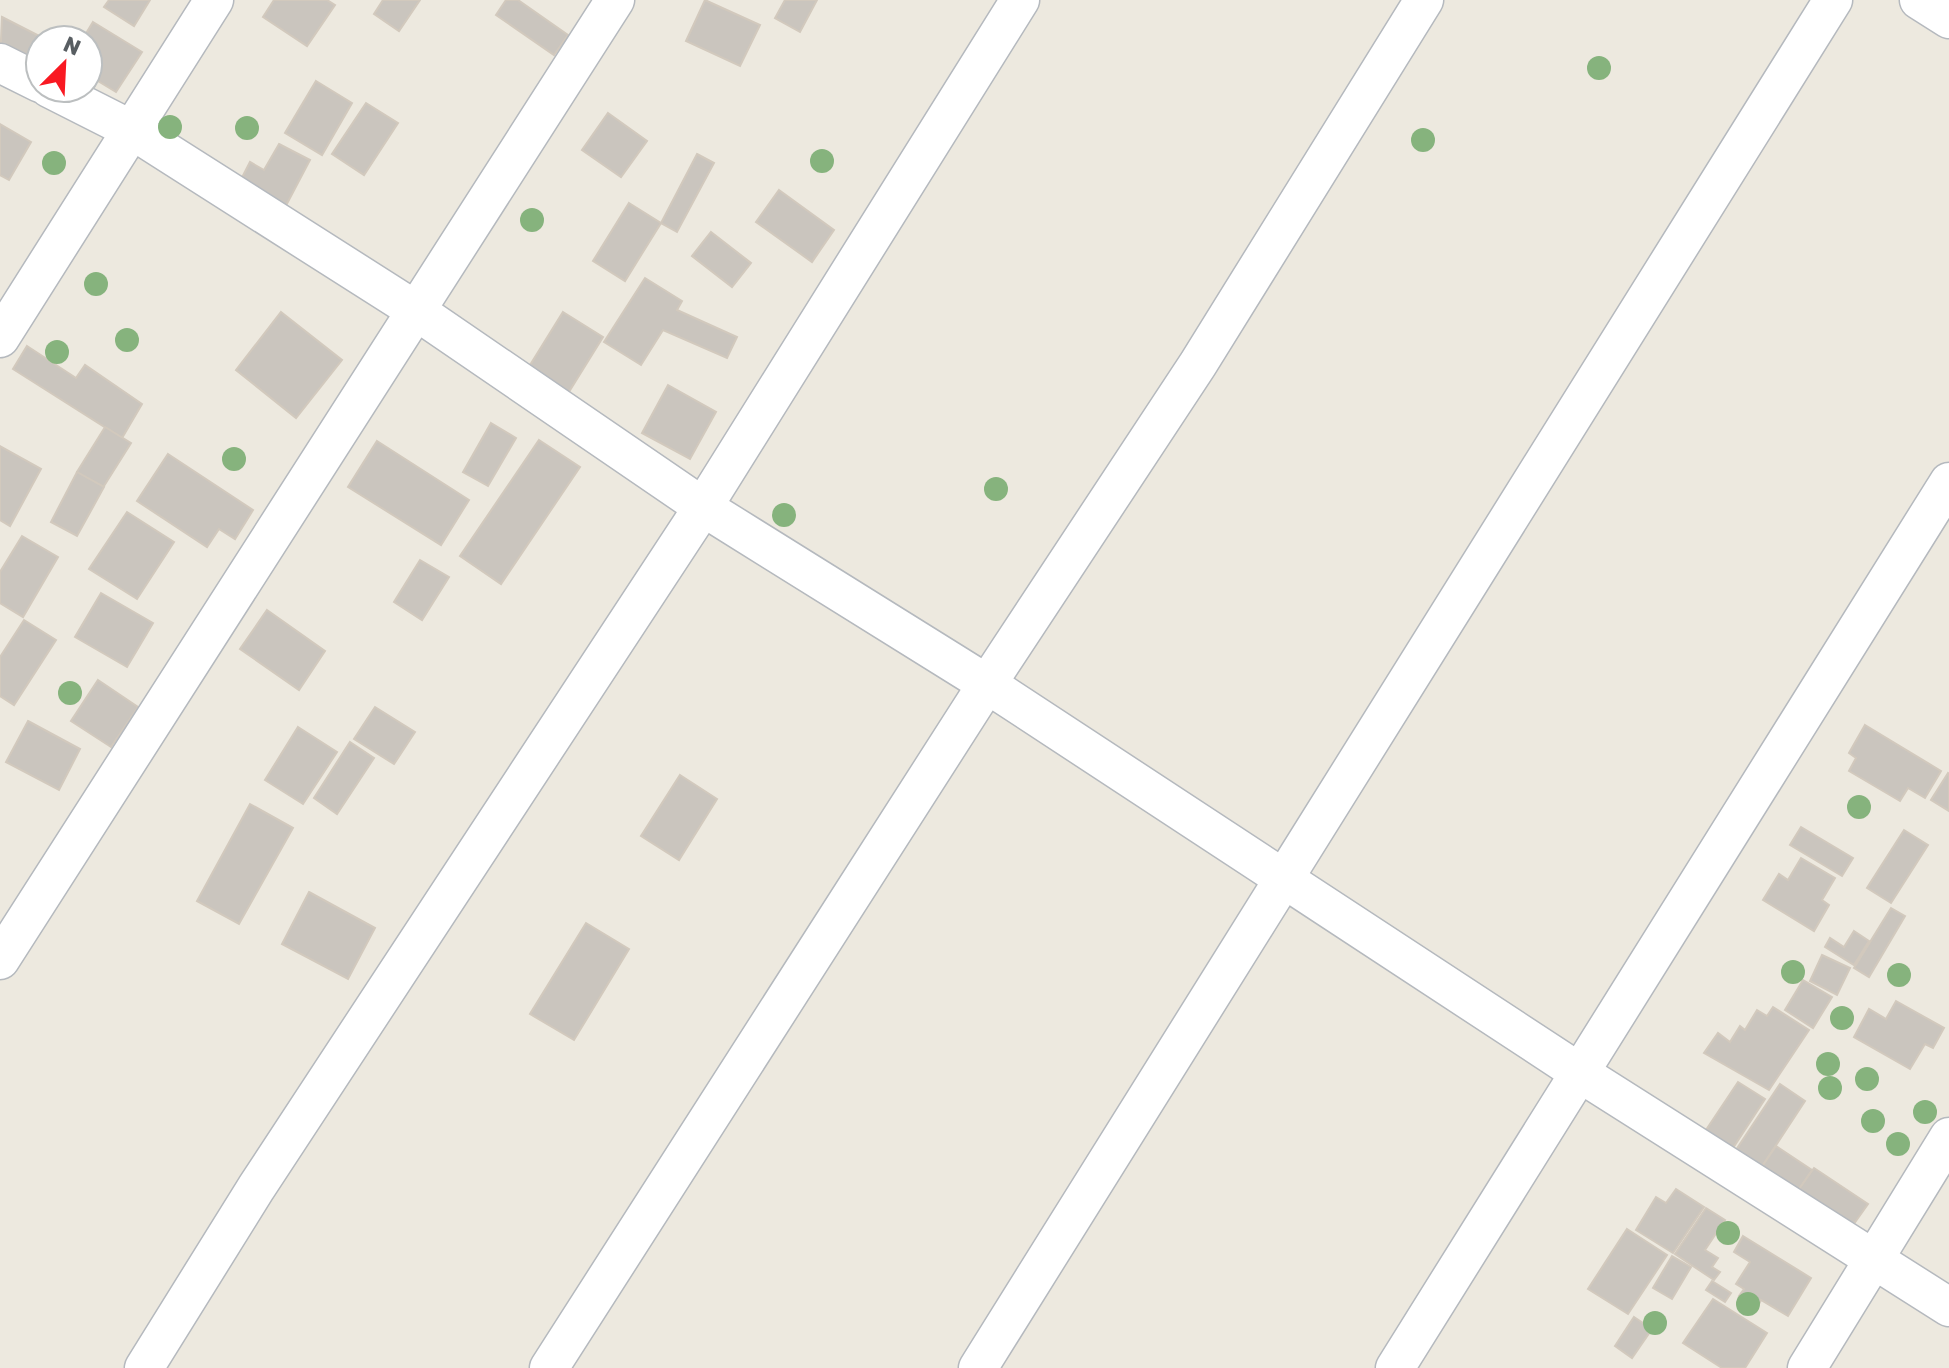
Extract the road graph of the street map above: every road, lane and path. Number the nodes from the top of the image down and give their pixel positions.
1 (214, 0) edge
2 (615, 0) edge
3 (1020, 0) edge
4 (1424, 0) edge
5 (1833, 0) edge
6 (1919, 0) edge
7 (1949, 19) edge
8 (0, 63) edge
9 (24, 75) edge
10 (81, 104) edge
11 (132, 130) junction
12 (415, 310) junction
13 (0, 338) edge
14 (1949, 482) edge
15 (703, 507) junction
16 (987, 684) junction
17 (1287, 878) junction
18 (0, 960) edge
19 (1580, 1073) junction
20 (1949, 1137) edge
21 (1873, 1261) junction
22 (1949, 1307) edge
23 (144, 1368) edge
24 (549, 1368) edge
25 (978, 1368) edge
26 (1395, 1368) edge
27 (1807, 1368) edge

1 - 11 street
2 - 12 street
3 - 15 street
4 - 16 street
5 - 17 street
6 - 7 street
8 - 9 street
10 - 11 street
11 - 12 street
11 - 13 street
12 - 15 street
12 - 18 street
14 - 19 street
15 - 16 street
15 - 23 street
16 - 17 street
16 - 24 street
17 - 19 street
17 - 25 street
19 - 21 street
19 - 26 street
20 - 21 street
21 - 22 street
21 - 27 street

